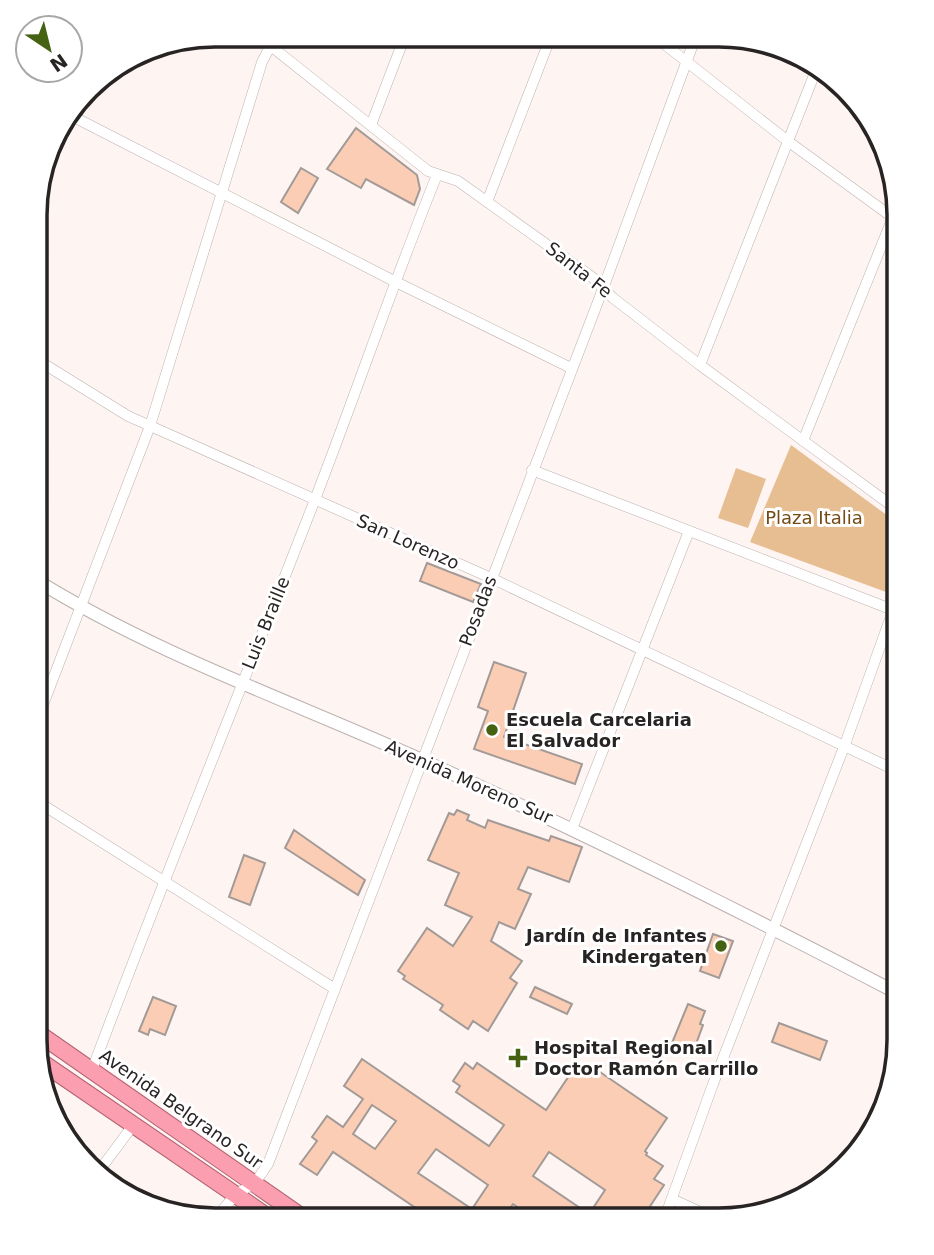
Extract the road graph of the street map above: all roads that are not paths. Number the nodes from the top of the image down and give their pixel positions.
1 (547, 47) edge
2 (668, 47) edge
3 (692, 47) edge
4 (269, 48) edge
5 (272, 48) edge
6 (401, 48) edge
7 (686, 62) junction
8 (813, 77) edge
9 (78, 119) edge
10 (371, 125) junction
11 (789, 142) junction
12 (437, 175) junction
13 (221, 193) junction
14 (487, 202) junction
15 (886, 209) edge
16 (887, 238) edge
17 (394, 281) junction
18 (604, 286) junction
19 (701, 365) junction
20 (47, 366) edge
21 (571, 368) junction
22 (150, 426) junction
23 (803, 441) junction
24 (532, 470) junction
25 (314, 500) junction
26 (887, 502) edge
27 (689, 531) junction
28 (491, 578) junction
29 (47, 587) edge
30 (887, 607) edge
31 (81, 608) junction
32 (887, 628) edge
33 (643, 650) junction
34 (241, 683) junction
35 (47, 695) edge
36 (844, 747) junction
37 (422, 760) junction
38 (886, 766) edge
39 (47, 807) edge
40 (572, 829) junction
41 (163, 880) junction
42 (773, 928) junction
43 (886, 987) edge
44 (335, 989) junction
45 (47, 1039) edge
46 (49, 1067) edge
47 (92, 1070) junction
48 (134, 1124) junction
49 (103, 1165) edge
50 (255, 1183) junction
51 (236, 1194) junction
52 (672, 1199) junction
53 (224, 1208) edge
54 (256, 1208) edge
55 (290, 1208) edge
56 (669, 1208) edge
57 (692, 1208) edge

1 - 14 street
2 - 7 street
3 - 7 street, Posadas
4 - 13 street
5 - 10 street, Santa Fe
6 - 10 street
7 - 11 street
7 - 18 street, Posadas
8 - 11 street
9 - 13 street
10 - 12 street, Santa Fe
11 - 15 street
11 - 19 street
12 - 14 street, Santa Fe
12 - 17 street, Luis Braille
13 - 17 street
13 - 22 street
14 - 18 street, Santa Fe
16 - 23 street
17 - 21 street
17 - 25 street, Luis Braille
18 - 19 street, Santa Fe
18 - 21 street, Posadas
19 - 23 street, Santa Fe
20 - 22 street, San Lorenzo
21 - 24 street, Posadas
22 - 25 street, San Lorenzo
22 - 31 street
23 - 26 street, Santa Fe
24 - 27 street
24 - 28 street, Posadas
25 - 28 street, San Lorenzo
25 - 34 street, Luis Braille
27 - 30 street
27 - 33 street
28 - 33 street, San Lorenzo
28 - 37 street, Posadas
29 - 31 street, Avenida Moreno Sur
31 - 34 street, Avenida Moreno Sur
31 - 35 street
32 - 36 street
33 - 36 street, San Lorenzo
33 - 40 street
34 - 37 street, Avenida Moreno Sur
34 - 41 street, Luis Braille
36 - 38 street, San Lorenzo
36 - 42 street
37 - 40 street, Avenida Moreno Sur
37 - 44 street, Posadas
39 - 41 street
40 - 42 street, Avenida Moreno Sur
41 - 44 street
41 - 47 street, Luis Braille
42 - 43 street, Avenida Moreno Sur
42 - 52 street
44 - 50 street, Posadas
45 - 47 highway, Avenida Belgrano Sur
46 - 48 highway
47 - 50 highway, Avenida Belgrano Sur
48 - 49 street
48 - 51 highway
50 - 51 street
50 - 55 highway, Avenida Belgrano Sur
51 - 53 street
51 - 54 highway
52 - 56 street
52 - 57 street

